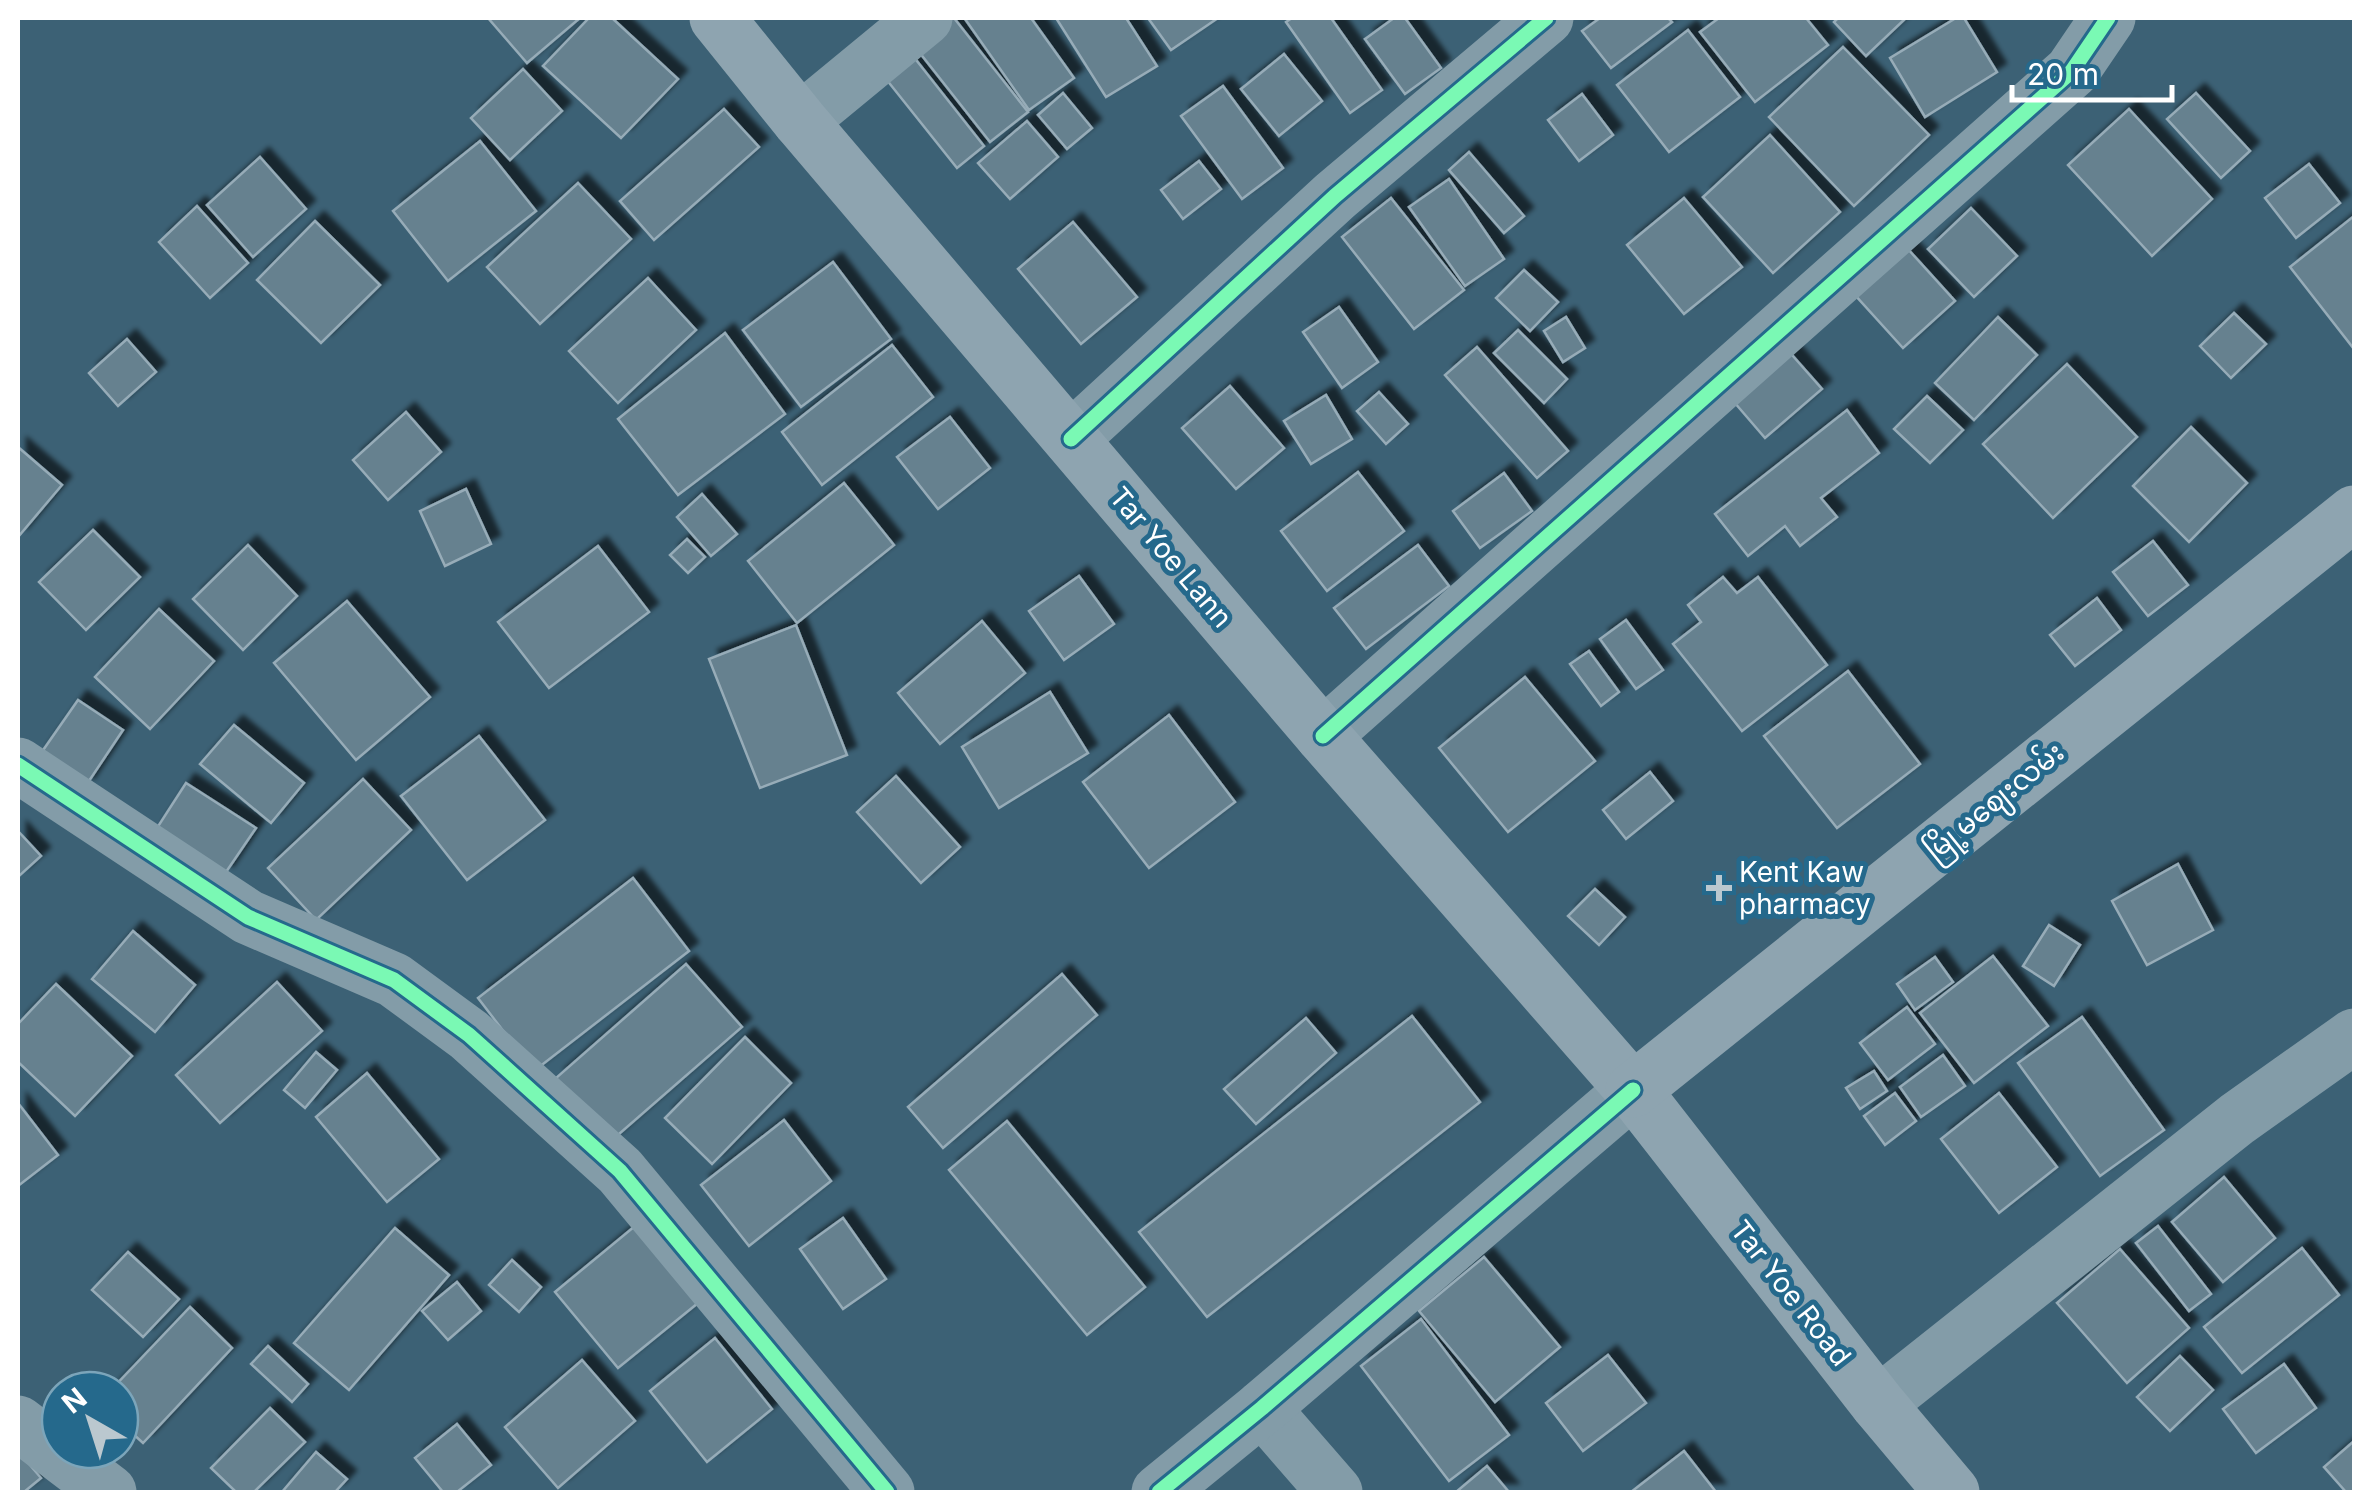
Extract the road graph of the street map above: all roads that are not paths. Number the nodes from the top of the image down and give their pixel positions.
1 (717, 18) edge
2 (925, 18) edge
3 (1546, 18) edge
4 (2108, 18) edge
5 (800, 121) junction
6 (1071, 439) junction
7 (2354, 512) edge
8 (1323, 736) junction
9 (18, 765) edge
10 (2354, 1036) edge
11 (1633, 1090) junction
12 (1878, 1404) junction
13 (1262, 1408) junction
14 (18, 1423) edge
15 (110, 1492) edge
16 (887, 1492) edge
17 (1159, 1492) edge
18 (1336, 1492) edge
19 (1952, 1492) edge

1 - 5 main road, Tar Yoe Lann
2 - 5 street
3 - 6 street
4 - 8 street
5 - 6 main road, Tar Yoe Lann
6 - 8 main road, Tar Yoe Lann
7 - 11 main road, မြို့မဈေးလမ်း
8 - 11 main road, Tar Yoe Lann
9 - 16 street
10 - 12 street
11 - 12 main road, Tar Yoe Road
11 - 13 street
12 - 19 main road, Tar Yoe Road
13 - 17 street
13 - 18 street
14 - 15 street

